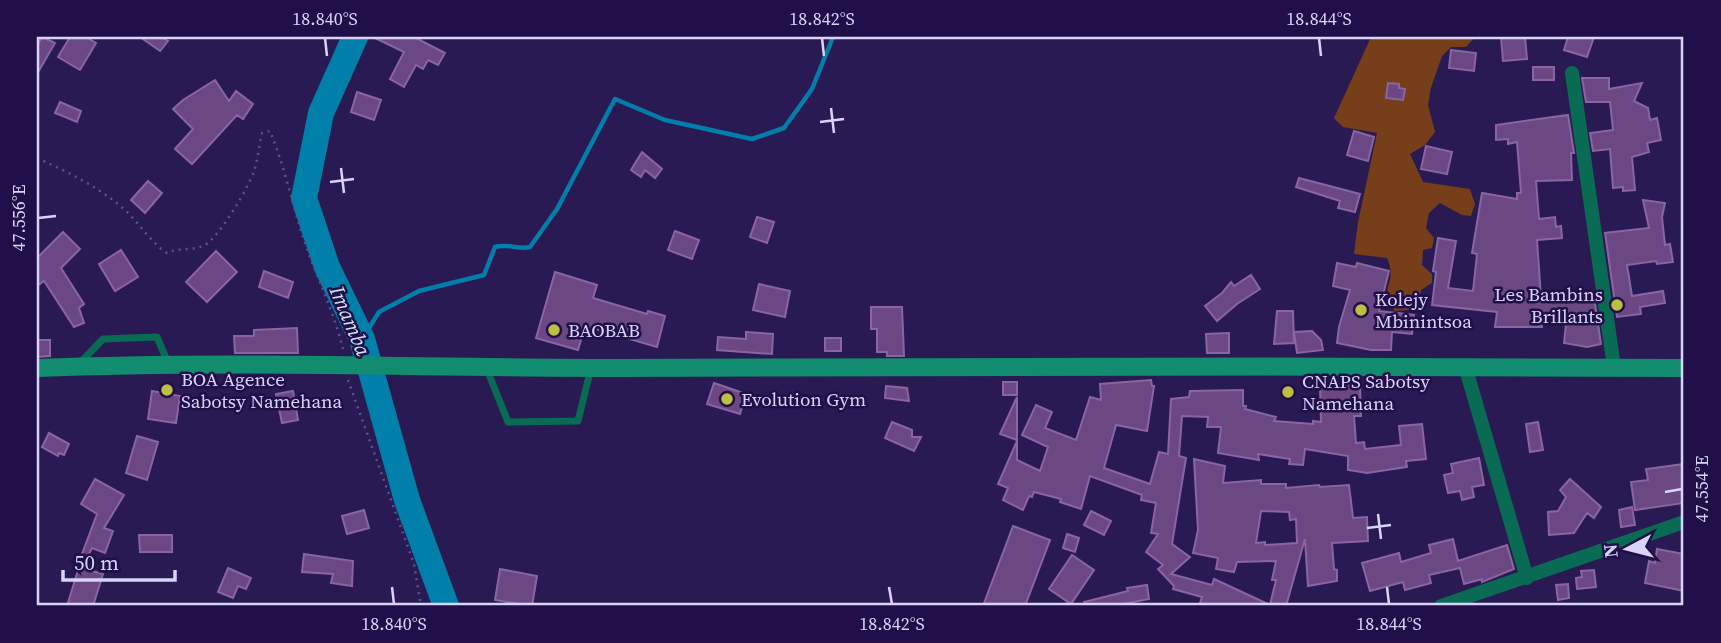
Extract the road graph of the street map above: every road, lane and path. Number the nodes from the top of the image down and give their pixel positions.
1 (1572, 73) dead end
2 (37, 158) edge
3 (77, 366) junction
4 (169, 366) junction
5 (352, 366) junction
6 (1465, 366) junction
7 (486, 367) junction
8 (1614, 367) junction
9 (37, 368) edge
10 (591, 368) junction
11 (1684, 368) edge
12 (1684, 522) edge
13 (1527, 578) junction
14 (421, 606) edge
15 (1441, 606) edge

1 - 8 street
2 - 5 path
3 - 4 main road
3 - 4 lane
3 - 9 main road
4 - 5 main road
5 - 7 main road
5 - 14 path
6 - 8 main road
6 - 10 main road
6 - 13 street
7 - 10 main road
7 - 10 lane
8 - 11 main road
12 - 13 street
13 - 15 street

